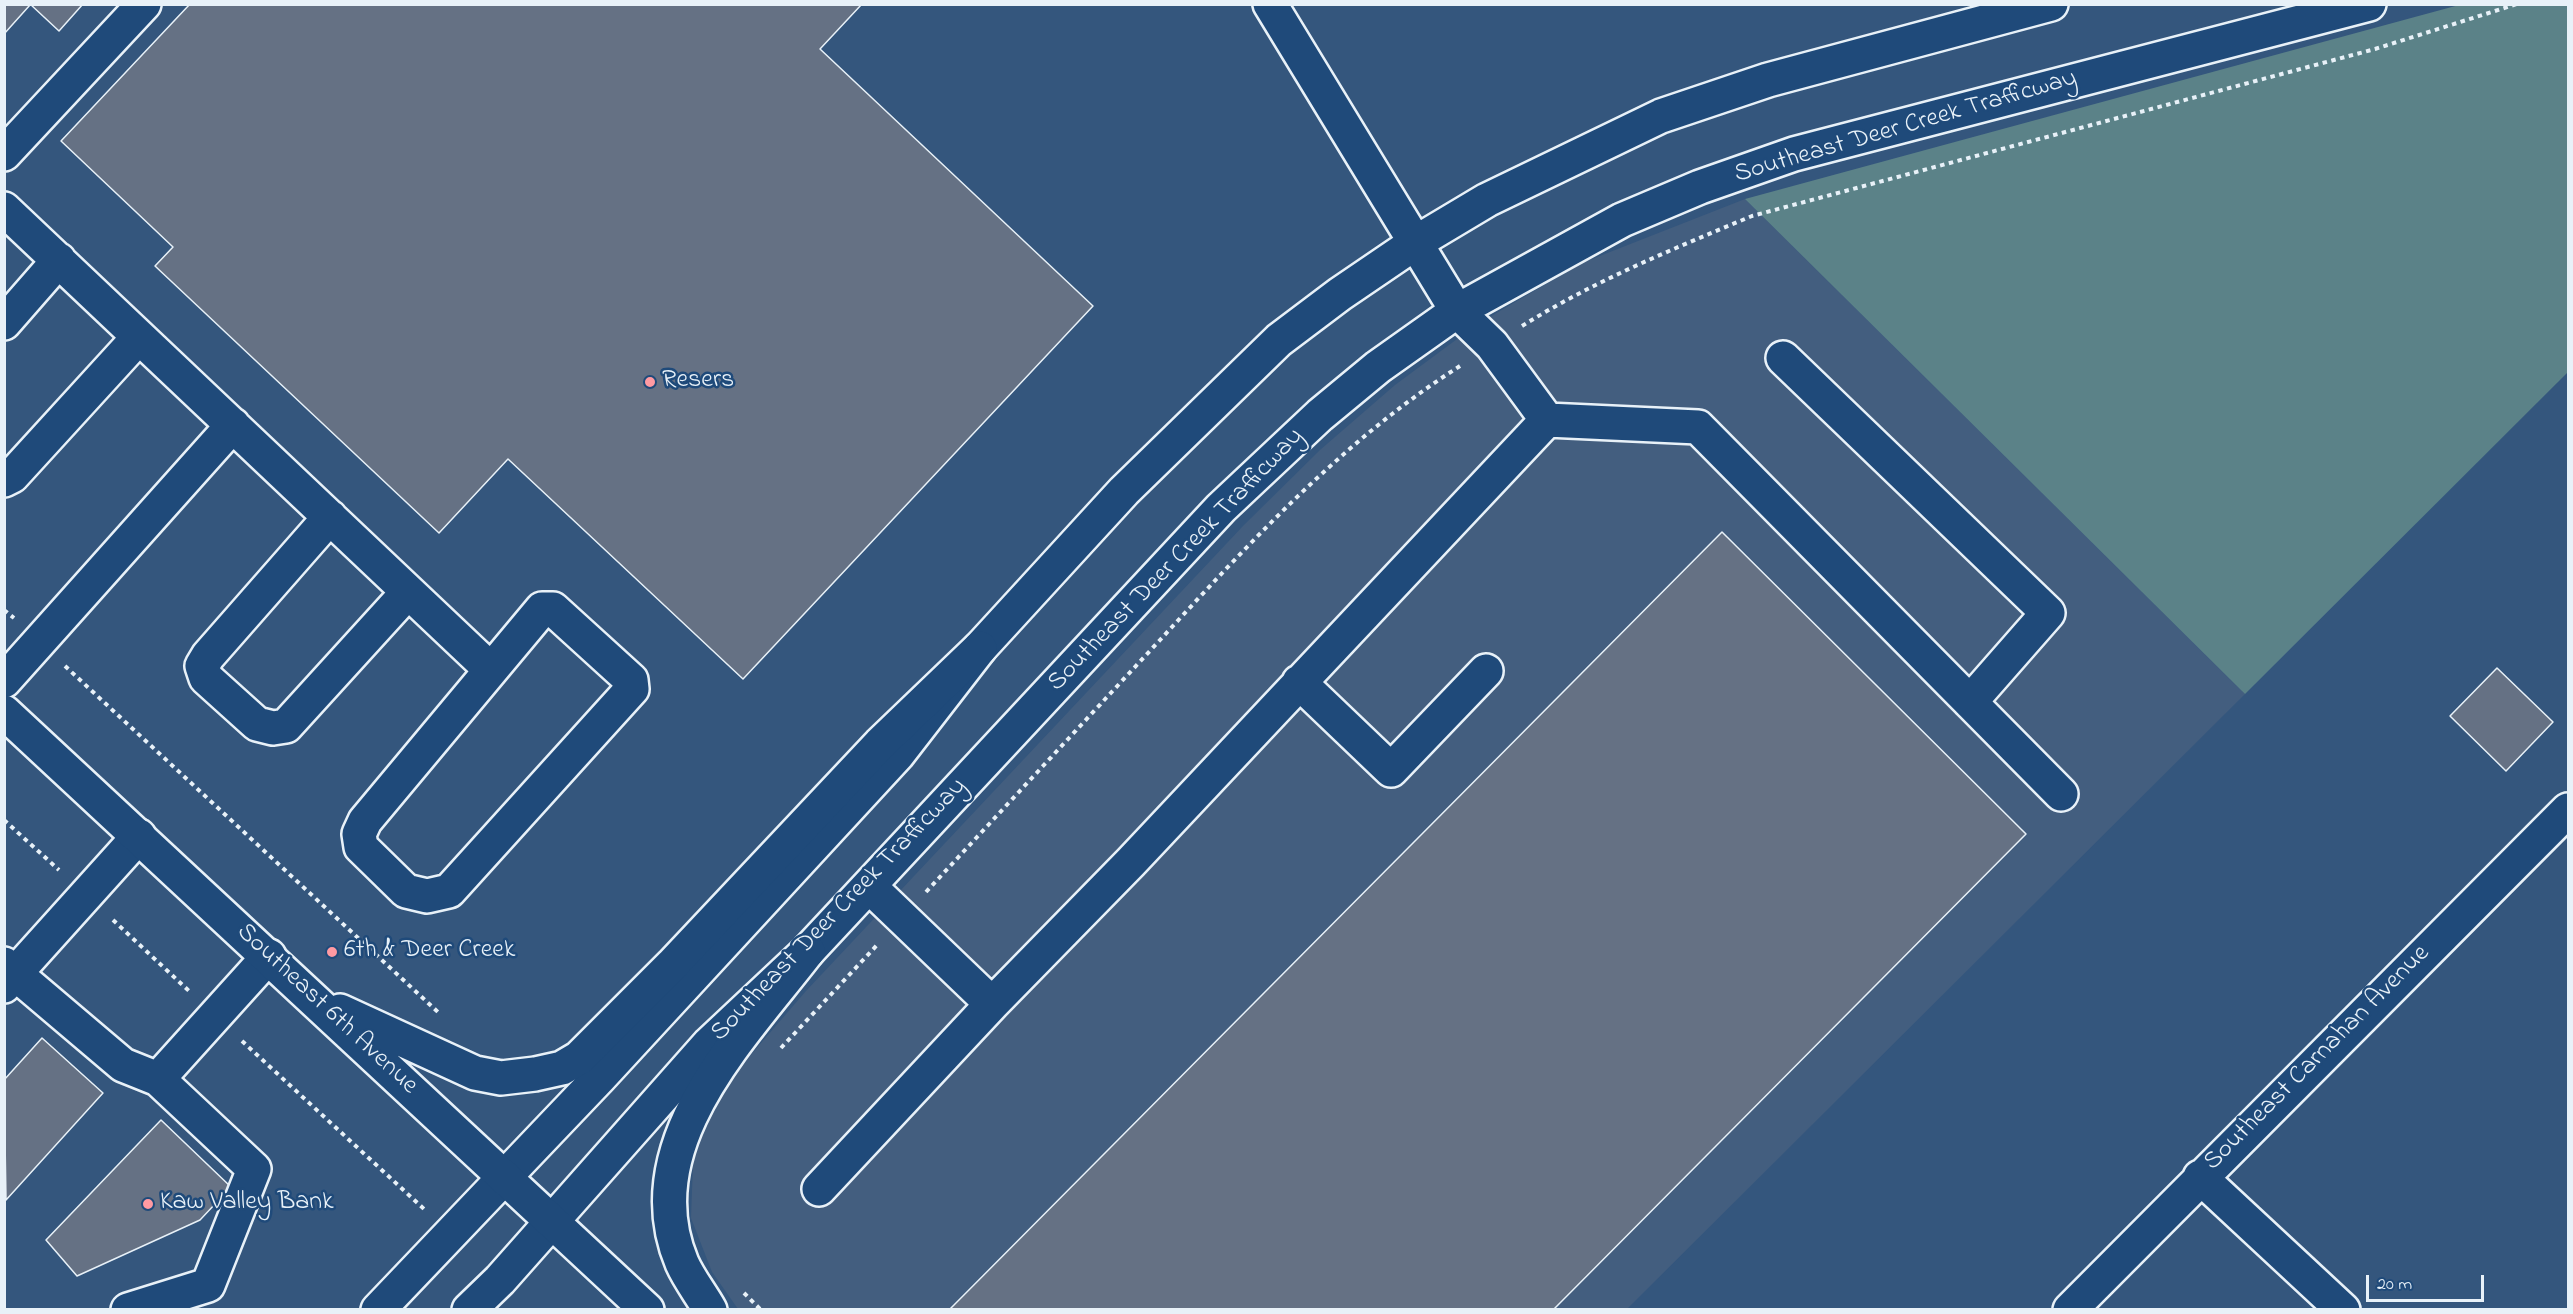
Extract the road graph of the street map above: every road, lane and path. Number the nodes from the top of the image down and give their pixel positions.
1 (144, 4) edge
2 (1270, 4) edge
3 (1761, 4) edge
4 (1793, 4) edge
5 (2051, 4) edge
6 (2369, 4) edge
7 (4, 154) edge
8 (4, 209) edge
9 (1415, 243) junction
10 (59, 260) junction
11 (1457, 311) junction
12 (4, 322) edge
13 (139, 337) junction
14 (1783, 358) dead end
15 (1547, 420) junction
16 (233, 425) junction
17 (4, 480) edge
18 (330, 517) junction
19 (408, 592) junction
20 (4, 610) edge
21 (39, 642) junction
22 (980, 648) junction
23 (490, 669) junction
24 (1486, 671) dead end
25 (4, 681) edge
26 (1299, 682) junction
27 (1970, 702) junction
28 (4, 712) edge
29 (2061, 794) dead end
30 (2568, 810) edge
31 (4, 820) edge
32 (139, 836) junction
33 (869, 885) junction
34 (86, 896) junction
35 (808, 951) junction
36 (269, 956) junction
37 (8, 975) edge
38 (317, 1000) junction
39 (992, 1004) junction
40 (216, 1016) junction
41 (449, 1020) dead end
42 (158, 1079) junction
43 (503, 1177) junction
44 (2200, 1177) junction
45 (819, 1189) dead end
46 (550, 1222) junction
47 (449, 1233) junction
48 (128, 1310) edge
49 (378, 1310) edge
50 (469, 1310) edge
51 (647, 1310) edge
52 (710, 1310) edge
53 (2070, 1310) edge
54 (2343, 1310) edge

1 - 7 street
2 - 9 street
3 - 4 path
5 - 9 street
6 - 11 street, Southeast Deer Creek Trafficway
8 - 10 street
9 - 11 street
9 - 22 street
10 - 12 street
10 - 13 street
11 - 15 street
11 - 33 street, Southeast Deer Creek Trafficway
13 - 16 street
13 - 17 street
14 - 27 street
15 - 26 street
15 - 27 street
16 - 18 street
16 - 21 street
18 - 19 street
18 - 19 street
19 - 23 street
20 - 21 path
21 - 25 street
21 - 41 path
22 - 38 street
22 - 43 street
23 - 23 street
24 - 26 street
26 - 39 street
27 - 29 street
28 - 32 street, Southeast 6th Avenue
30 - 44 street, Southeast Carnahan Avenue
31 - 34 path
32 - 34 street
32 - 36 street, Southeast 6th Avenue
33 - 35 street, Southeast Deer Creek Trafficway
33 - 39 street
34 - 37 street
34 - 40 path
35 - 46 street, Southeast Deer Creek Trafficway
35 - 52 street
36 - 38 street, Southeast 6th Avenue
36 - 40 street
37 - 42 street
38 - 43 street, Southeast 6th Avenue
39 - 45 street
40 - 42 street
40 - 47 path
42 - 48 street
43 - 46 street, Southeast 6th Avenue
43 - 47 street
44 - 53 street, Southeast Carnahan Avenue
44 - 54 street
46 - 50 street, Southeast Deer Creek Trafficway
46 - 51 street, Southeast 6th Avenue
47 - 49 street

